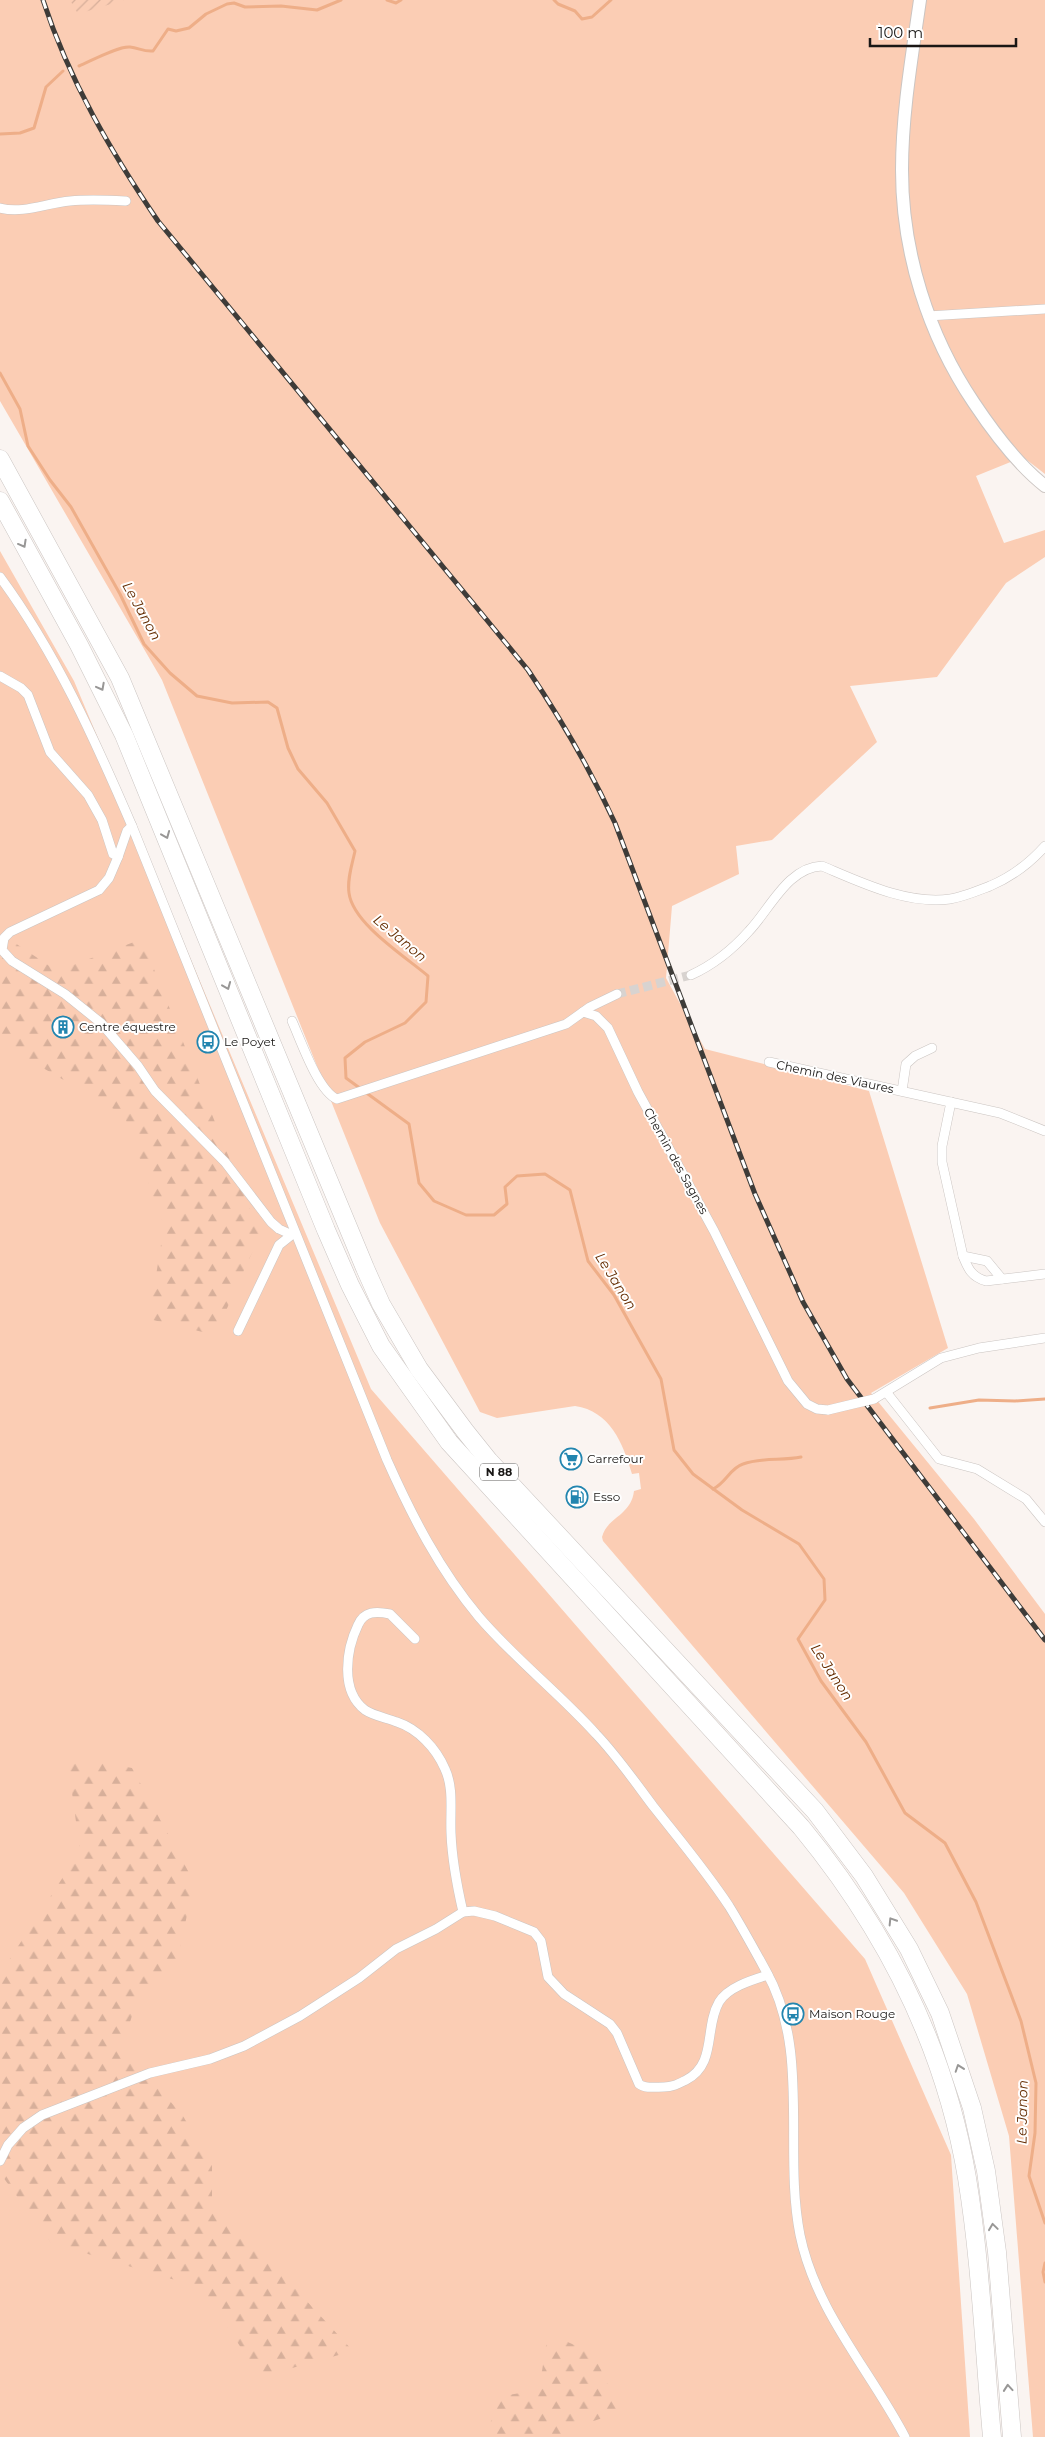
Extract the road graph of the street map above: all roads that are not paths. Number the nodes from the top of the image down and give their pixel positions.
1 (920, 0) edge
2 (126, 201) dead end
3 (0, 208) edge
4 (1045, 309) edge
5 (928, 316) junction
6 (0, 459) edge
7 (1045, 486) edge
8 (0, 501) edge
9 (0, 577) edge
10 (0, 676) edge
11 (132, 826) junction
12 (1045, 846) edge
13 (118, 858) junction
14 (691, 975) tunnel mouth
15 (617, 994) tunnel mouth
16 (583, 1012) junction
17 (292, 1022) dead end
18 (932, 1048) dead end
19 (768, 1062) dead end
20 (902, 1091) junction
21 (951, 1102) junction
22 (1045, 1131) edge
23 (293, 1233) junction
24 (963, 1256) junction
25 (1045, 1274) edge
26 (1002, 1279) junction
27 (238, 1331) dead end
28 (1045, 1338) edge
29 (887, 1393) junction
30 (1045, 1522) edge
31 (415, 1639) dead end
32 (463, 1912) junction
33 (768, 1975) junction
34 (0, 2160) edge
35 (905, 2437) edge
36 (992, 2437) edge
37 (1012, 2437) edge

1 - 5 main road
2 - 3 street
4 - 5 street
5 - 7 main road
37 -> 6 highway, N 88
8 -> 36 highway, N 88
9 - 11 street
10 - 13 street
11 - 13 street
11 - 23 street
12 - 14 street
13 - 23 street
15 - 16 street
16 - 17 street
16 - 29 street, Chemin des Sagnes, bridge
18 - 20 street, Chemin des Viaures
19 - 20 street, Chemin des Viaures
20 - 21 street, Chemin des Viaures
21 - 22 street, Chemin des Viaures
21 - 24 street
23 - 27 street
23 - 33 street
24 - 26 street
24 - 26 street
25 - 26 street
28 - 29 street, Chemin des Sagnes
29 - 30 street
31 - 32 street
32 - 33 street
32 - 34 street
33 - 35 street

